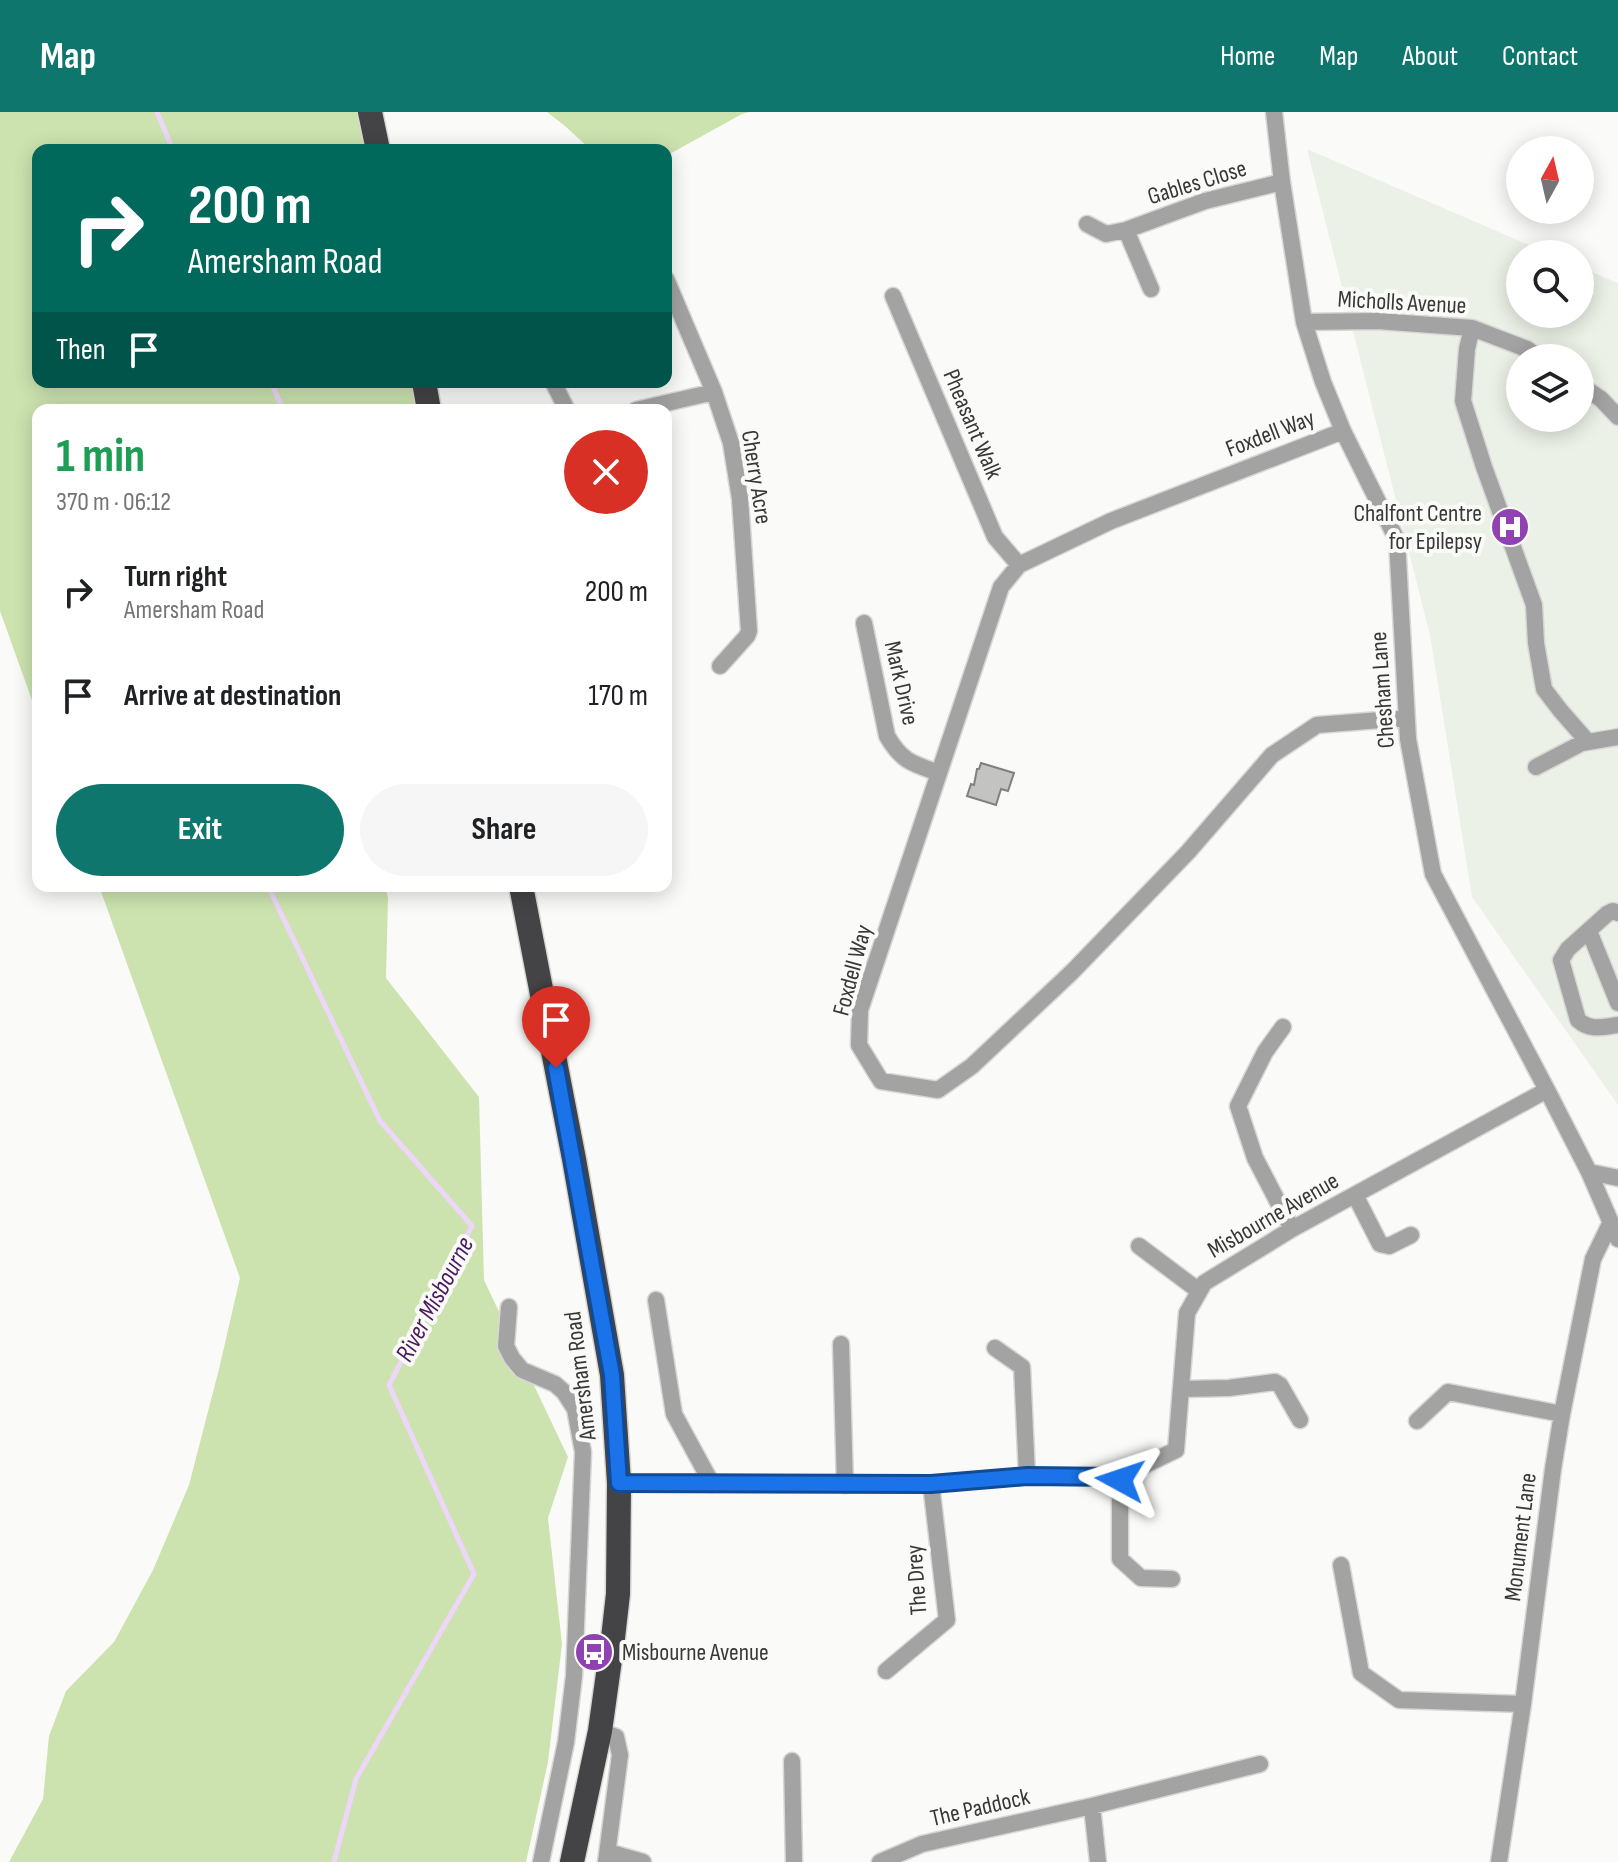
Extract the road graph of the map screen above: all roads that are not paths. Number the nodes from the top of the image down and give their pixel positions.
1 (370, 112) edge
2 (1274, 112) edge
3 (377, 144) edge
4 (1282, 182) junction
5 (1087, 224) dead end
6 (1126, 230) junction
7 (1151, 289) dead end
8 (672, 293) edge
9 (893, 296) dead end
10 (1304, 322) junction
11 (1472, 328) junction
12 (1508, 344) edge
13 (714, 392) junction
14 (1594, 394) edge
15 (662, 404) edge
16 (1618, 417) edge
17 (1343, 431) junction
18 (1019, 565) junction
19 (864, 623) dead end
20 (720, 666) dead end
21 (1406, 718) junction
22 (1618, 737) edge
23 (1588, 742) junction
24 (1536, 767) dead end
25 (939, 773) junction
26 (522, 892) edge
27 (1618, 913) edge
28 (1589, 931) junction
29 (1618, 1003) edge
30 (1618, 1025) edge
31 (1283, 1027) dead end
32 (1547, 1090) junction
33 (1589, 1172) junction
34 (1618, 1178) edge
35 (1355, 1195) junction
36 (1292, 1229) junction
37 (1614, 1231) edge
38 (1411, 1235) dead end
39 (1139, 1246) dead end
40 (1199, 1291) junction
41 (656, 1300) dead end
42 (509, 1307) dead end
43 (841, 1344) dead end
44 (995, 1348) dead end
45 (1181, 1389) junction
46 (1562, 1414) junction
47 (1300, 1420) dead end
48 (1417, 1421) dead end
49 (1027, 1476) junction
50 (1120, 1477) junction
51 (619, 1483) junction
52 (712, 1484) junction
53 (931, 1484) junction
54 (845, 1485) junction
55 (1341, 1565) dead end
56 (1172, 1579) dead end
57 (886, 1671) dead end
58 (1523, 1704) junction
59 (600, 1731) junction
60 (792, 1761) dead end
61 (1260, 1764) dead end
62 (1092, 1806) junction
63 (607, 1857) edge
64 (541, 1862) edge
65 (572, 1862) edge
66 (643, 1862) edge
67 (794, 1862) edge
68 (880, 1862) edge
69 (1098, 1862) edge
70 (1499, 1862) edge

1 - 3 highway
2 - 4 street, Chesham Lane
4 - 6 street, Gables Close
4 - 10 street, Chesham Lane
5 - 6 street, Gables Close
6 - 7 street, Gables Close
8 - 13 street, Cherry Acre
9 - 18 street, Pheasant Walk
10 - 11 street, Micholls Avenue
10 - 17 street, Chesham Lane
11 - 12 street, Micholls Avenue
11 - 23 street
13 - 15 street
13 - 20 street, Cherry Acre
14 - 16 street
17 - 18 street, Foxdell Way
17 - 21 street, Chesham Lane
18 - 25 street, Foxdell Way
19 - 25 street, Mark Drive
21 - 25 street, Foxdell Way
21 - 32 street, Chesham Lane
22 - 23 street
23 - 24 street
26 - 51 highway, Amersham Road
27 - 28 street
28 - 29 street
28 - 30 street
31 - 36 street
32 - 33 street, Chesham Lane
32 - 35 street, Misbourne Avenue
33 - 34 street
33 - 37 street, Chesham Lane
35 - 36 street, Misbourne Avenue
35 - 38 street
36 - 40 street, Misbourne Avenue
37 - 46 street, Monument Lane
39 - 40 street
40 - 45 street, Misbourne Avenue
41 - 52 street
42 - 64 street
43 - 54 street
44 - 49 street
45 - 47 street
45 - 50 street, Misbourne Avenue
46 - 48 street
46 - 58 street, Monument Lane
49 - 50 street, Misbourne Avenue
49 - 53 street, Misbourne Avenue
50 - 56 street
51 - 52 street, Misbourne Avenue
51 - 59 highway, Amersham Road
52 - 54 street, Misbourne Avenue
53 - 54 street, Misbourne Avenue
53 - 57 street, The Drey
55 - 58 street
58 - 70 street, Monument Lane
59 - 63 street
59 - 65 highway, Amersham Road
60 - 67 street
61 - 62 street, The Paddock
62 - 68 street, The Paddock
62 - 69 street
63 - 66 street

